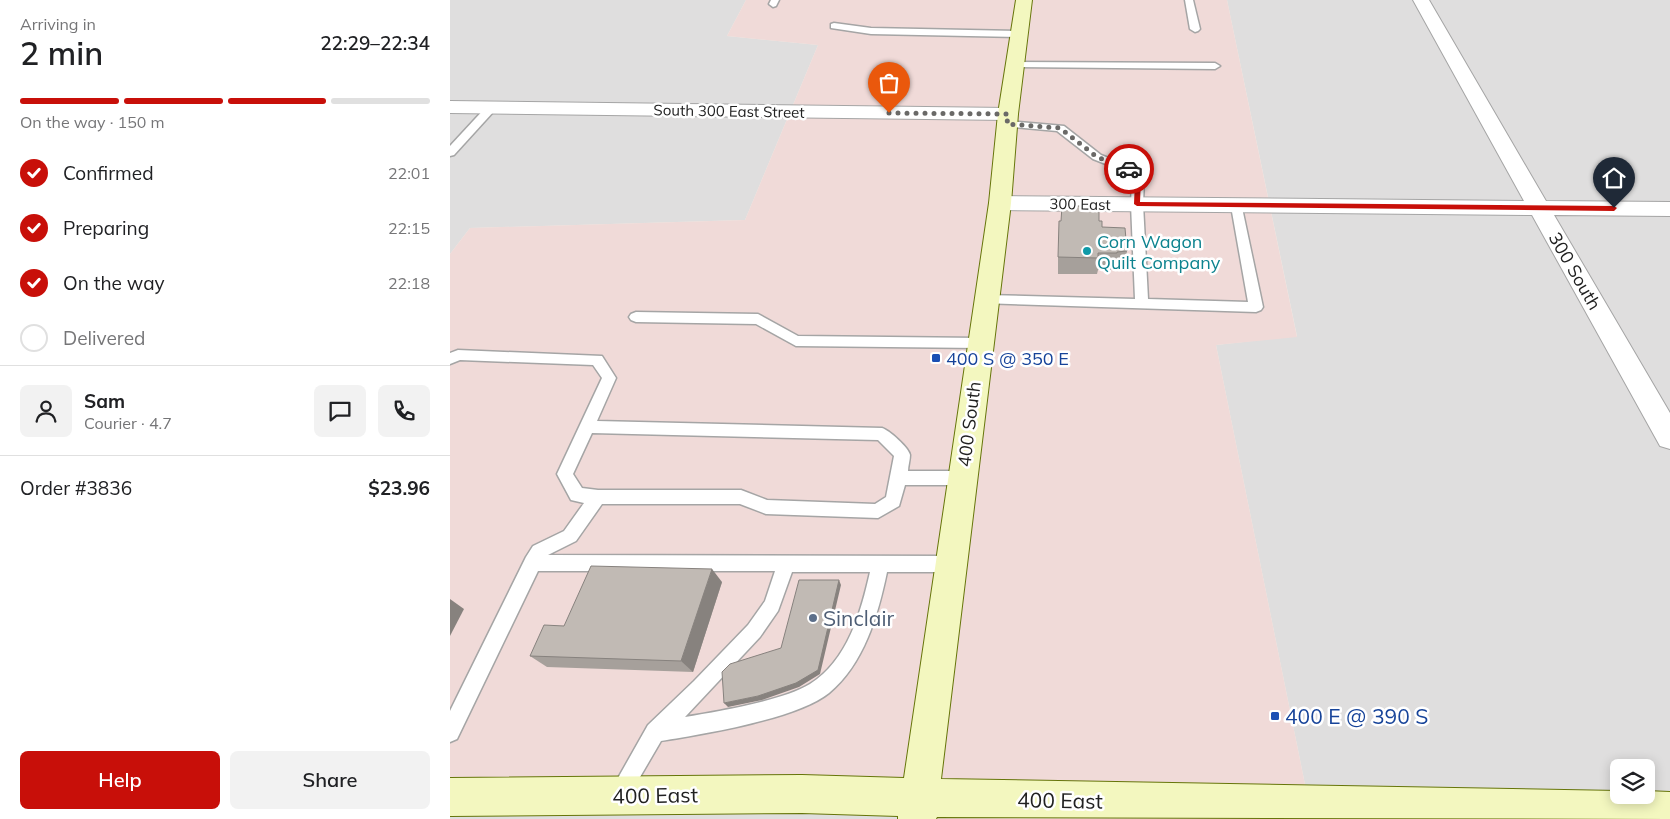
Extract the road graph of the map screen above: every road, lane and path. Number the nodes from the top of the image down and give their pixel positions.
1 (1024, 0) edge
2 (1189, 0) edge
3 (1420, 0) edge
4 (834, 26) dead end
5 (1195, 29) dead end
6 (1020, 34) junction
7 (1015, 65) junction
8 (1215, 66) dead end
9 (450, 107) edge
10 (491, 108) junction
11 (1008, 119) junction
12 (450, 153) edge
13 (1000, 203) junction
14 (1137, 204) junction
15 (1237, 206) junction
16 (1540, 208) junction
17 (1670, 209) edge
18 (986, 300) junction
19 (1142, 303) junction
20 (636, 317) dead end
21 (980, 342) junction
22 (450, 359) edge
23 (587, 427) junction
24 (1670, 438) edge
25 (899, 478) junction
26 (962, 478) junction
27 (598, 497) junction
28 (532, 564) junction
29 (786, 564) junction
30 (880, 564) junction
31 (951, 564) junction
32 (450, 732) edge
33 (655, 732) junction
34 (618, 795) junction
35 (450, 797) edge
36 (919, 808) edge
37 (1670, 811) edge

1 - 6 main road, 400 South
2 - 5 lane
3 - 16 street, 300 South
4 - 6 lane
6 - 7 main road, 400 South
7 - 8 lane
7 - 11 main road, 400 South
9 - 10 street, South 300 East Street
10 - 11 street, South 300 East Street
10 - 12 lane
11 - 13 main road, 400 South
11 - 14 lane
13 - 14 street, 300 East
13 - 18 main road, 400 South
14 - 15 street, 300 East
14 - 19 lane
15 - 16 street, 300 East
15 - 19 lane
16 - 17 street, 300 East
16 - 24 street, 300 South
18 - 19 lane
18 - 21 main road, 400 South
20 - 21 lane
21 - 26 main road, 400 South
22 - 23 lane
23 - 25 lane
23 - 27 lane
25 - 26 lane
25 - 27 lane
26 - 31 main road, 400 South
27 - 28 lane
28 - 29 lane
28 - 32 lane
29 - 30 lane
29 - 33 lane
30 - 31 lane
30 - 33 lane
31 - 36 main road, 400 South
33 - 34 lane
34 - 35 main road, 400 East
34 - 36 main road, 400 East
36 - 37 main road, 400 East

